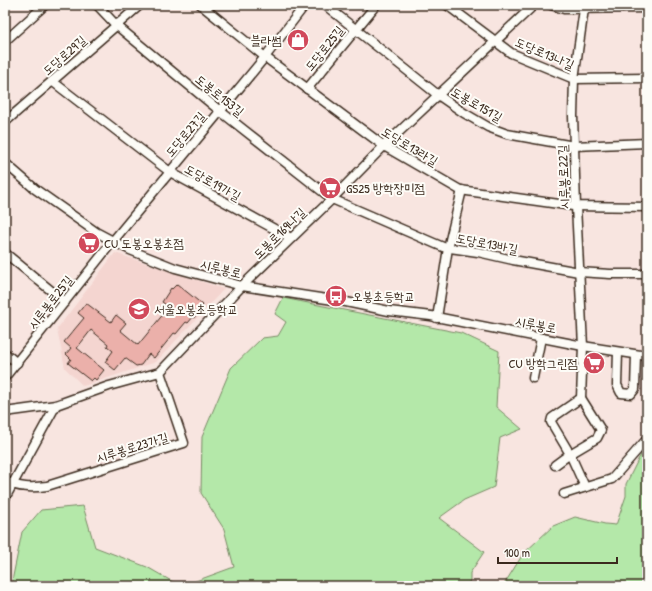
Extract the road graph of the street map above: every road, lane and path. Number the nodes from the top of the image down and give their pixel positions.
1 (45, 5) edge
2 (97, 5) edge
3 (140, 5) edge
4 (201, 5) edge
5 (305, 5) edge
6 (325, 5) edge
7 (376, 5) edge
8 (447, 5) edge
9 (534, 5) edge
10 (551, 5) edge
11 (647, 8) edge
12 (584, 9) junction
13 (116, 25) junction
14 (356, 28) junction
15 (5, 41) edge
16 (496, 42) junction
17 (265, 57) junction
18 (647, 78) edge
19 (574, 79) junction
20 (52, 82) junction
21 (307, 89) junction
22 (438, 95) junction
23 (220, 111) junction
24 (5, 122) edge
25 (647, 143) edge
26 (384, 146) junction
27 (574, 146) junction
28 (5, 163) edge
29 (170, 172) junction
30 (462, 190) junction
31 (332, 199) junction
32 (576, 206) junction
33 (647, 207) edge
34 (291, 238) junction
35 (113, 241) junction
36 (448, 248) junction
37 (5, 253) edge
38 (579, 272) junction
39 (647, 274) edge
40 (242, 286) junction
41 (65, 302) junction
42 (437, 318) junction
43 (541, 338) junction
44 (583, 346) junction
45 (618, 352) junction
46 (5, 353) edge
47 (636, 355) junction
48 (647, 356) edge
49 (17, 363) junction
50 (160, 372) junction
51 (5, 378) edge
52 (533, 378) dead end
53 (581, 398) junction
54 (56, 406) junction
55 (5, 412) edge
56 (647, 439) edge
57 (570, 454) junction
58 (555, 465) dead end
59 (9, 483) edge
60 (585, 487) junction
61 (564, 494) dead end
62 (5, 498) edge

1 - 15 street
2 - 13 street, 도봉로153길
3 - 13 street, 도당로29길
4 - 17 street, 도당로13라길
5 - 17 street, 도당로27길
6 - 14 street, 도봉로151길
7 - 14 street, 도당로25길
8 - 16 street, 도당로13나길
9 - 16 street, 도봉로169나길
10 - 12 street
11 - 12 street
12 - 19 street, 시루봉로22길
13 - 20 street, 도당로29길
13 - 23 street, 도봉로153길
14 - 21 street, 도당로25길
14 - 22 street, 도봉로151길
16 - 19 street, 도당로13나길
16 - 22 street, 도봉로169나길
17 - 21 street, 도당로13라길
17 - 23 street, 도당로27길
18 - 19 street, 도당로13나길
19 - 27 street, 시루봉로22길
20 - 24 street, 도당로29길
20 - 29 street, 도당로19가길
21 - 26 street, 도당로13라길
22 - 26 street, 도봉로169나길
22 - 27 street, 도봉로151길
23 - 29 street, 도당로27길
23 - 31 street, 도봉로153길
25 - 27 street, 도봉로151길
26 - 30 street, 도당로13라길
26 - 31 street, 도봉로169나길
27 - 32 street, 시루봉로22길
28 - 35 street, 시루봉로
29 - 34 street, 도당로19가길
29 - 35 street, 도당로27길
30 - 32 street, 도당로13라길
30 - 36 street
31 - 34 street, 도봉로169나길
31 - 36 street, 도당로13바길
32 - 33 street, 도당로13라길
32 - 38 street, 시루봉로22길
34 - 40 street, 도봉로169나길
35 - 40 street, 시루봉로
35 - 41 street, 시루봉로25길
36 - 38 street, 도당로13바길
36 - 42 street
37 - 41 street
38 - 39 street, 도당로13바길
38 - 44 street, 시루봉로22길
40 - 42 street, 시루봉로
40 - 50 street, 도봉로169나길
41 - 49 street, 시루봉로25길
42 - 43 street, 시루봉로
43 - 44 street, 시루봉로
43 - 52 street
44 - 45 street, 시루봉로
44 - 53 street
45 - 47 street, 시루봉로
45 - 47 street
46 - 49 street
47 - 48 street, 시루봉로
49 - 51 street, 시루봉로25길
50 - 54 street
50 - 59 street, 시루봉로23가길
53 - 57 street
53 - 57 street
54 - 55 street
54 - 59 street
56 - 60 street
57 - 58 street
57 - 60 street
59 - 62 street
60 - 61 street

